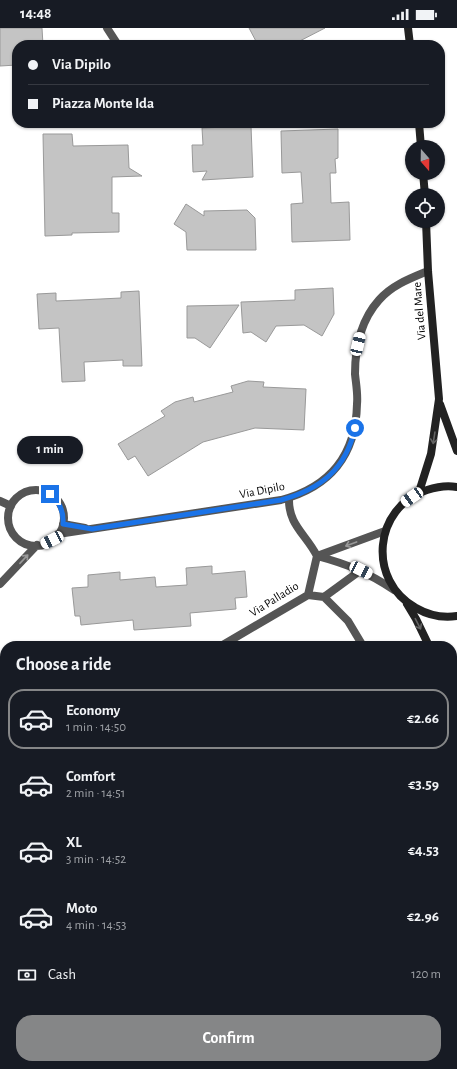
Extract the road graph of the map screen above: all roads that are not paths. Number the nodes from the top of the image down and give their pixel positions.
1 (107, 28) edge
2 (408, 28) edge
3 (115, 40) edge
4 (409, 40) edge
5 (419, 128) edge
6 (420, 140) edge
7 (426, 228) edge
8 (428, 271) junction
9 (439, 399) junction
10 (457, 451) edge
11 (457, 487) edge
12 (419, 492) junction
13 (289, 498) junction
14 (0, 501) edge
15 (11, 506) junction
16 (63, 524) junction
17 (92, 529) junction
18 (385, 531) junction
19 (58, 534) junction
20 (37, 545) junction
21 (317, 556) junction
22 (361, 570) junction
23 (0, 584) edge
24 (394, 590) junction
25 (308, 595) junction
26 (324, 597) junction
27 (406, 603) junction
28 (457, 616) edge
29 (230, 641) edge
30 (360, 641) edge
31 (427, 641) edge

1 - 3 street
2 - 4 main road
5 - 6 main road
7 - 8 main road, Via del Mare
8 - 9 main road, Via del Mare
8 - 13 street, Via Dipilo
9 - 10 main road, Via del Mare
9 -> 12 main road, Via del Mare
11 - 12 main road
12 - 18 main road
13 - 17 street, Via Dipilo
13 - 21 street
14 - 15 street
15 - 16 street
15 - 20 street
16 - 17 street, Via Dipilo
16 - 19 street
17 - 19 street, Via Dipilo
18 -> 21 street
18 - 24 main road
19 - 20 street
23 -> 20 street
21 - 22 street
21 - 25 street, Via Palladio
22 - 24 street
22 - 26 street
24 - 27 main road
25 - 26 street
25 - 29 street, Via Palladio
26 - 30 street
27 - 28 main road
27 -> 31 main road

